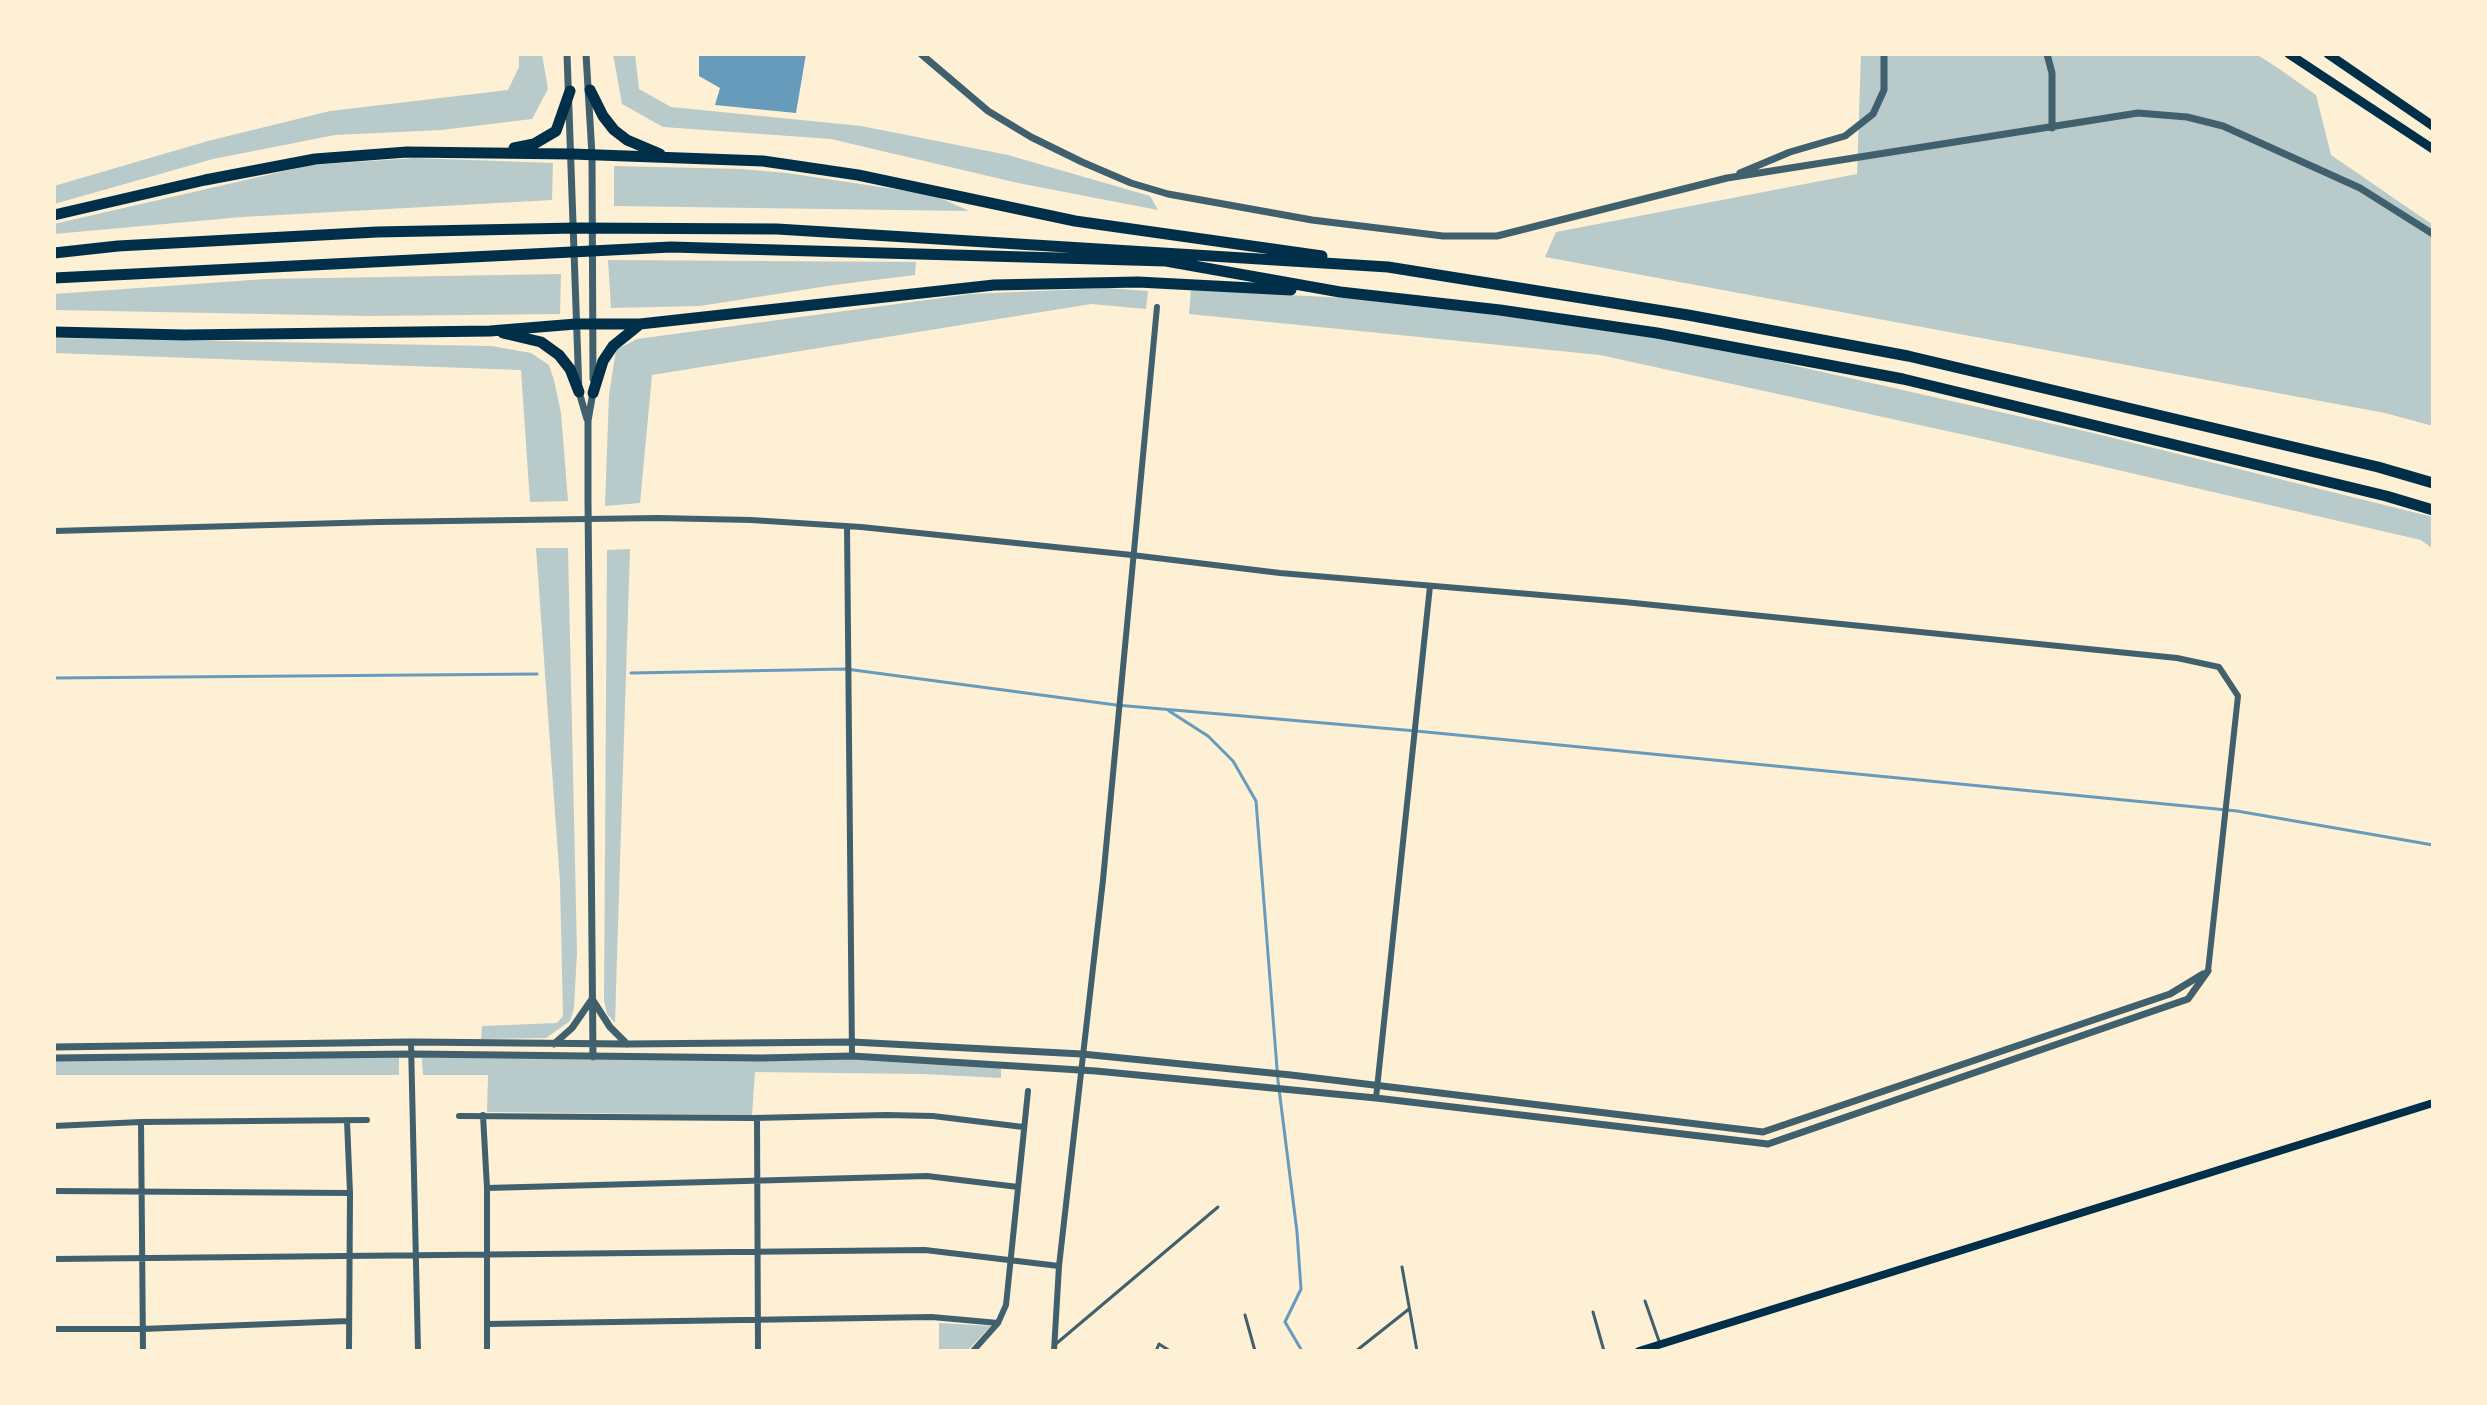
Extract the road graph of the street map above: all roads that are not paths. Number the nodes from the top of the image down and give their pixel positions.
1 (567, 54) edge
2 (586, 54) edge
3 (921, 54) edge
4 (1884, 54) edge
5 (2047, 54) edge
6 (2289, 54) edge
7 (2328, 54) edge
8 (590, 90) junction
9 (570, 91) junction
10 (2433, 126) edge
11 (2052, 128) junction
12 (2433, 149) edge
13 (486, 153) junction
14 (572, 154) junction
15 (592, 155) junction
16 (668, 158) junction
17 (1727, 178) junction
18 (54, 215) edge
19 (2433, 234) edge
20 (54, 253) edge
21 (1388, 267) junction
22 (54, 278) edge
23 (1340, 292) junction
24 (1157, 307) dead end
25 (576, 324) junction
26 (640, 324) junction
27 (595, 325) junction
28 (490, 331) junction
29 (54, 332) edge
30 (579, 392) junction
31 (593, 393) junction
32 (588, 421) junction
33 (2433, 483) edge
34 (2433, 510) edge
35 (847, 526) junction
36 (54, 531) edge
37 (1132, 555) junction
38 (1430, 586) junction
39 (2208, 971) junction
40 (591, 999) junction
41 (411, 1042) junction
42 (852, 1042) junction
43 (593, 1043) junction
44 (554, 1044) junction
45 (627, 1044) junction
46 (54, 1047) edge
47 (413, 1054) junction
48 (1082, 1054) junction
49 (852, 1056) junction
50 (593, 1057) junction
51 (54, 1058) edge
52 (1080, 1070) junction
53 (1378, 1084) junction
54 (1028, 1091) dead end
55 (1376, 1098) junction
56 (2433, 1103) edge
57 (483, 1115) junction
58 (459, 1116) dead end
59 (757, 1118) junction
60 (367, 1120) dead end
61 (347, 1121) junction
62 (141, 1122) junction
63 (54, 1126) edge
64 (1023, 1127) junction
65 (756, 1180) junction
66 (1018, 1187) junction
67 (487, 1188) junction
68 (54, 1191) edge
69 (142, 1192) junction
70 (350, 1193) junction
71 (1218, 1207) dead end
72 (486, 1253) junction
73 (756, 1253) junction
74 (417, 1255) junction
75 (349, 1256) junction
76 (142, 1257) junction
77 (54, 1259) edge
78 (1010, 1260) junction
79 (1059, 1266) junction
80 (1402, 1267) dead end
81 (1645, 1301) dead end
82 (1409, 1309) junction
83 (1593, 1312) dead end
84 (1245, 1315) dead end
85 (756, 1318) junction
86 (348, 1321) junction
87 (998, 1323) junction
88 (487, 1324) junction
89 (54, 1329) edge
90 (142, 1329) junction
91 (1661, 1344) junction
92 (1054, 1348) edge
93 (143, 1351) edge
94 (349, 1351) edge
95 (418, 1351) edge
96 (487, 1351) edge
97 (758, 1351) edge
98 (973, 1351) edge
99 (1156, 1351) edge
100 (1170, 1351) edge
101 (1255, 1351) edge
102 (1356, 1351) edge
103 (1417, 1351) edge
104 (1604, 1351) edge
105 (1639, 1351) edge

1 - 9 street
2 - 8 street
3 - 17 street
4 - 17 street
5 - 11 street
6 - 12 main road
7 - 10 main road
8 - 15 street
8 - 16 highway
9 - 13 highway
9 - 14 street
11 - 17 street
11 - 19 street
13 - 14 highway
13 - 18 highway
14 - 15 highway
14 - 25 street
15 - 16 highway
15 - 27 street
16 - 21 highway
20 - 21 highway
21 - 33 highway
22 - 23 highway
23 - 26 highway
23 - 34 highway
24 - 37 street
25 - 27 highway
25 - 28 highway
25 - 30 street
26 - 27 highway
26 - 31 highway
27 - 31 street
28 - 29 highway
28 - 30 highway
30 - 32 street
31 - 32 street
32 - 40 street
35 - 36 street
35 - 37 street
35 - 42 street
37 - 38 street
37 - 48 street
38 - 39 street
38 - 53 street
39 - 53 street
39 - 55 street
40 - 43 street
40 - 44 street
40 - 45 street
41 - 44 street
41 - 46 street
41 - 47 street
42 - 45 street
42 - 48 street
42 - 49 street
43 - 44 street
43 - 45 street
43 - 50 street
47 - 50 street
47 - 51 street
47 - 74 street
48 - 52 street
48 - 53 street
49 - 50 street
49 - 52 street
52 - 55 street
52 - 79 street
53 - 55 street
54 - 64 street
56 - 91 main road
57 - 58 street
57 - 59 street
57 - 67 street
59 - 64 street
59 - 65 street
60 - 61 street
61 - 62 street
61 - 70 street
62 - 63 street
62 - 69 street
64 - 66 street
65 - 66 street
65 - 67 street
65 - 73 street
66 - 78 street
67 - 72 street
68 - 69 street
69 - 70 street
69 - 76 street
70 - 75 street
71 - 92 lane
72 - 73 street
72 - 74 street
72 - 88 street
73 - 78 street
73 - 85 street
74 - 75 street
74 - 95 street
75 - 76 street
75 - 86 street
76 - 77 street
76 - 90 street
78 - 79 street
78 - 87 street
79 - 92 street
80 - 82 lane
81 - 91 lane
82 - 102 lane
82 - 103 lane
83 - 104 lane
84 - 101 lane
85 - 87 street
85 - 88 street
85 - 97 street
86 - 90 street
86 - 94 street
87 - 98 street
88 - 96 street
89 - 90 street
90 - 93 street
91 - 105 main road
99 - 100 lane

